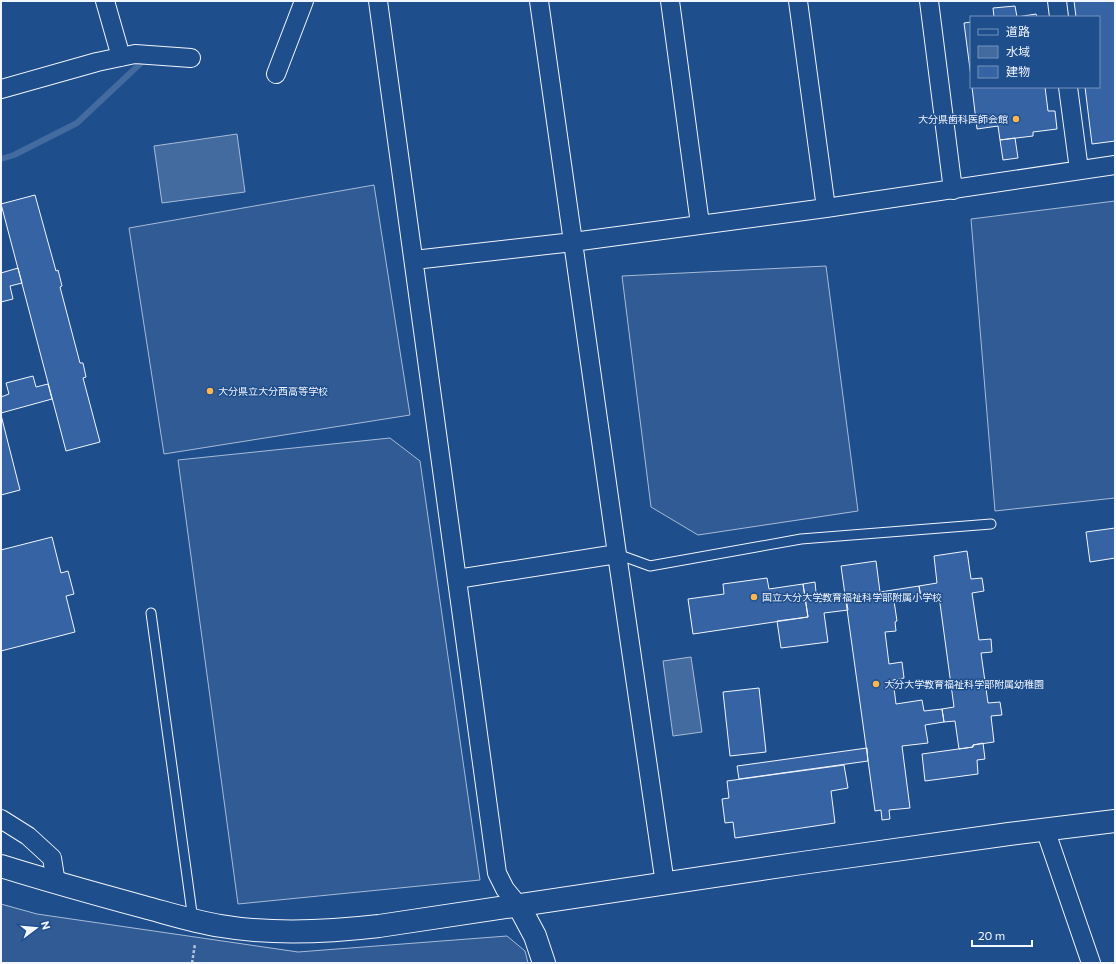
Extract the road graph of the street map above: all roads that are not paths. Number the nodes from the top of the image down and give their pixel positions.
1 (104, 1) edge
2 (304, 1) edge
3 (378, 1) edge
4 (539, 1) edge
5 (670, 1) edge
6 (798, 1) edge
7 (929, 1) edge
8 (1057, 1) edge
9 (1059, 16) edge
10 (121, 57) junction
11 (191, 58) dead end
12 (276, 74) dead end
13 (1068, 88) edge
14 (1, 89) edge
15 (1115, 165) edge
16 (1079, 170) junction
17 (953, 190) junction
18 (826, 208) junction
19 (700, 224) junction
20 (573, 242) junction
21 (414, 260) junction
22 (991, 524) dead end
23 (617, 554) junction
24 (457, 579) junction
25 (151, 613) dead end
26 (1, 820) edge
27 (1115, 821) edge
28 (1045, 829) junction
29 (1, 866) edge
30 (56, 883) junction
31 (665, 884) junction
32 (519, 906) junction
33 (193, 920) junction
34 (544, 963) edge
35 (1091, 963) edge

1 - 10 street
2 - 12 street
3 - 21 street
4 - 20 street
5 - 19 street
6 - 18 street
7 - 17 street
8 - 9 street
10 - 11 street
10 - 14 street
13 - 16 street
15 - 16 street
16 - 17 street
17 - 18 street
18 - 19 street
19 - 20 street
20 - 21 street
20 - 23 street
21 - 24 street
22 - 23 lane
23 - 24 street
23 - 31 street
24 - 32 street
25 - 33 lane
26 - 30 street
27 - 28 street
28 - 31 street
28 - 35 street
29 - 30 street
30 - 33 street
31 - 32 street
32 - 33 street
32 - 34 street

